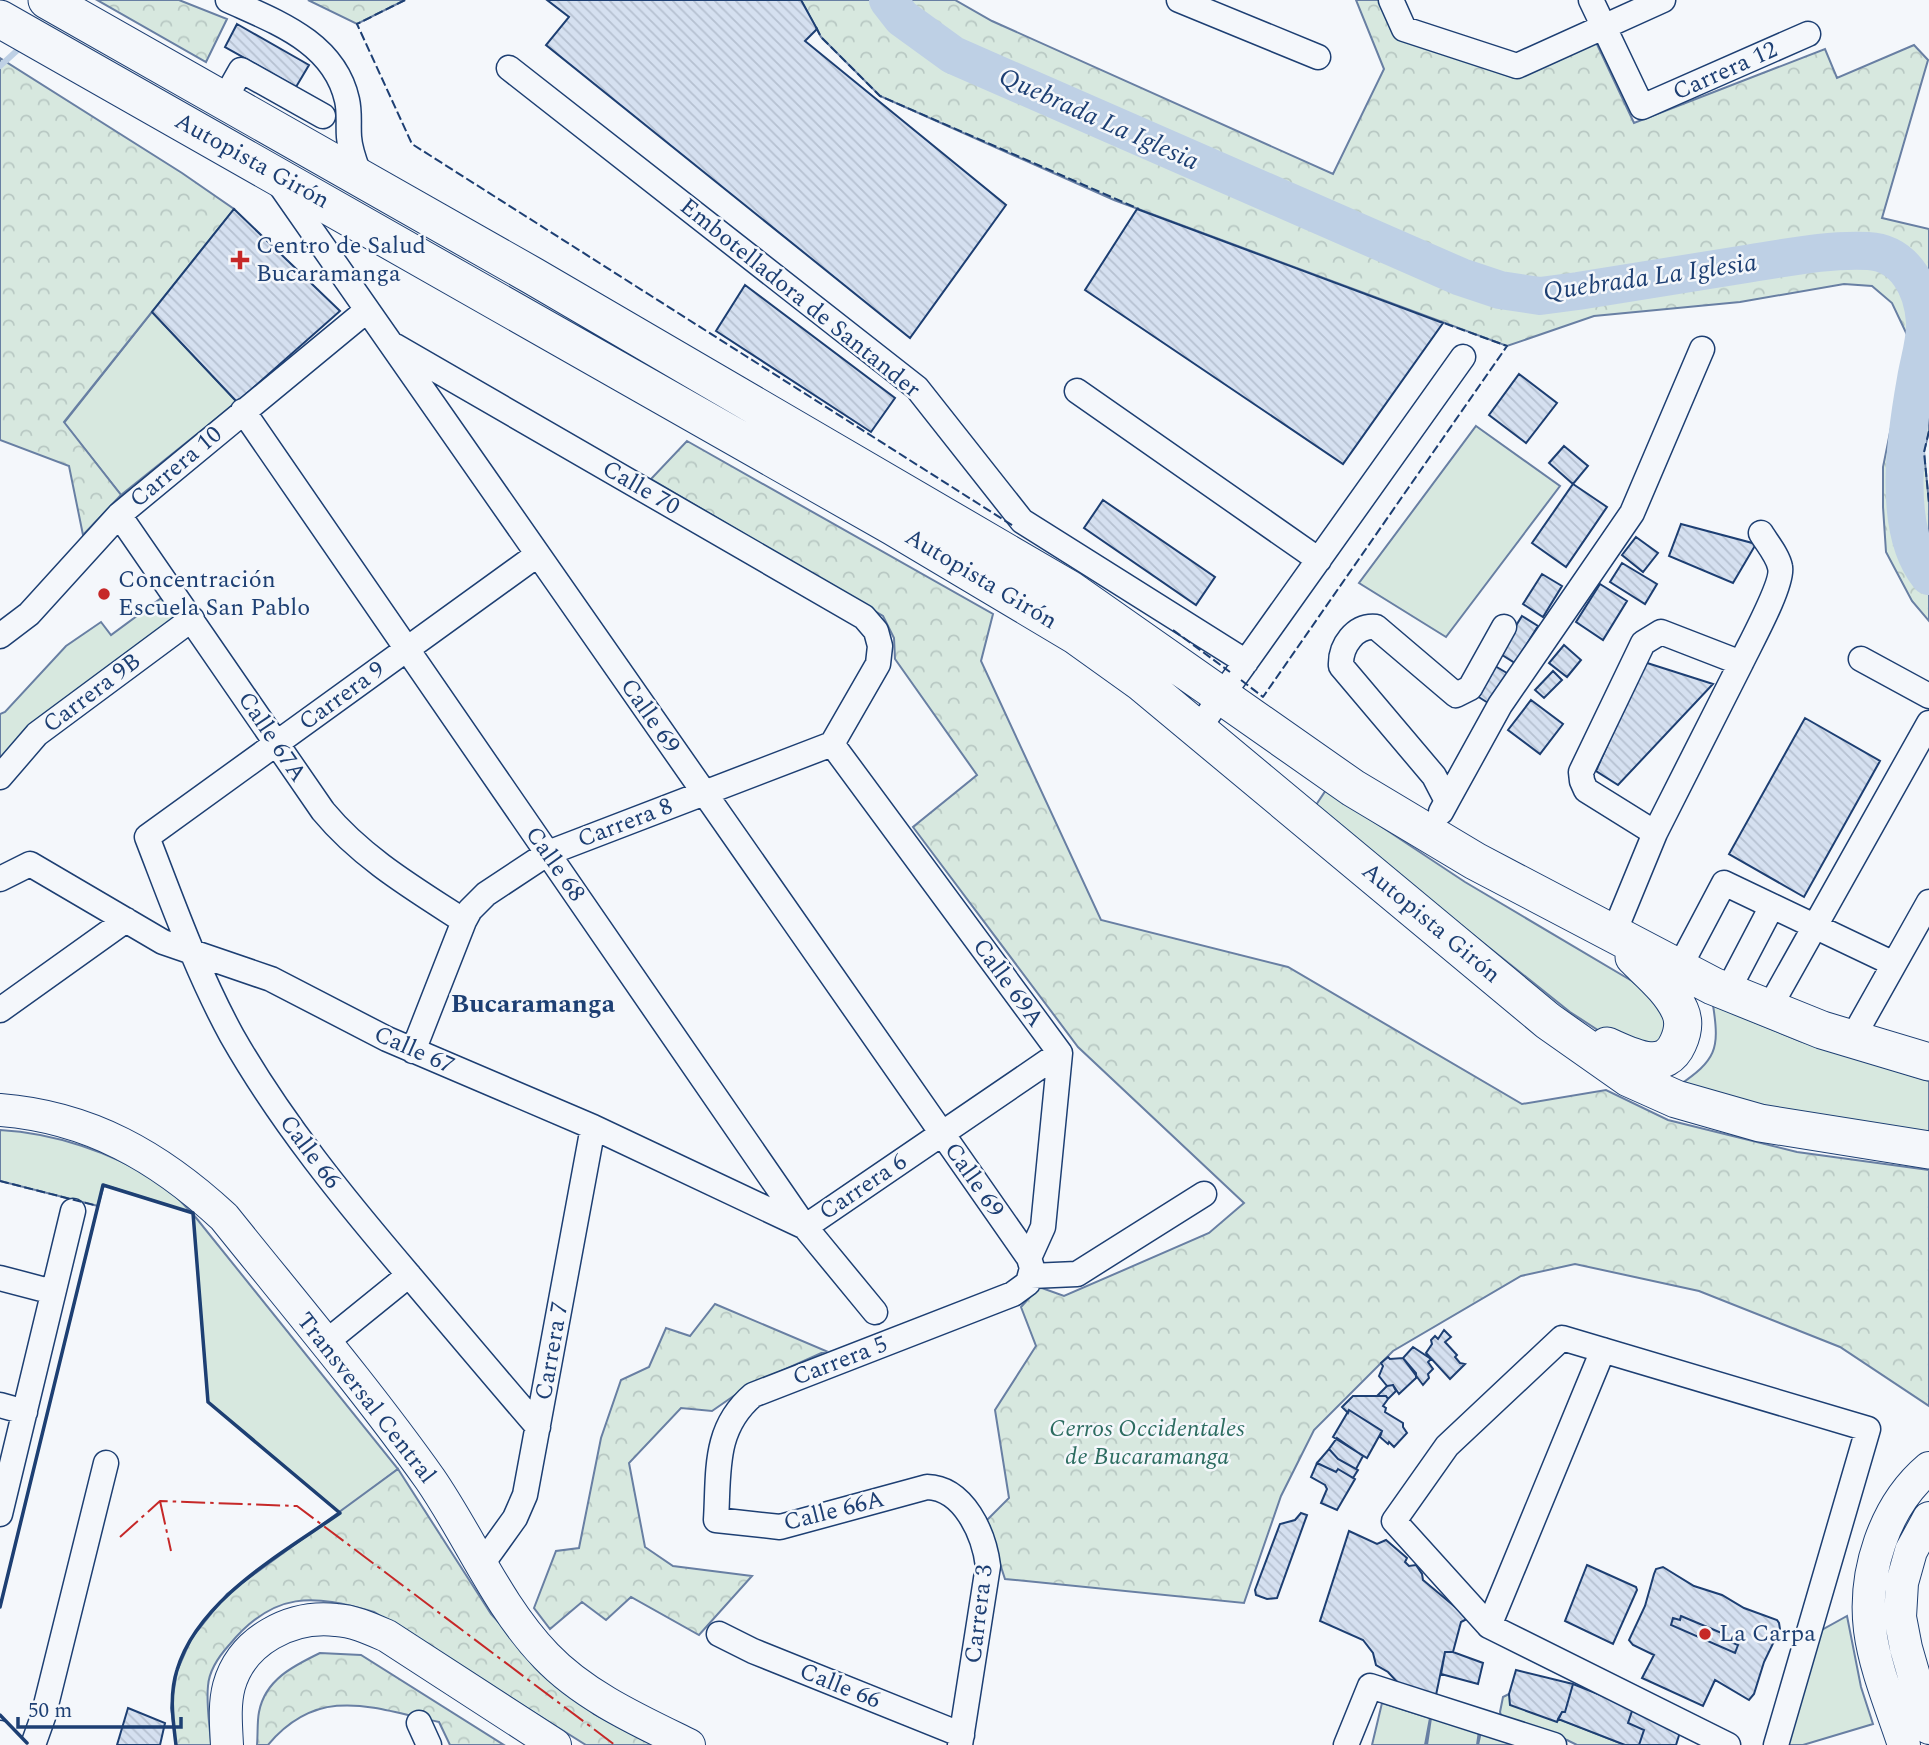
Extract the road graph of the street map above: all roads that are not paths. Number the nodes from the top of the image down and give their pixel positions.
1 (47, 0) edge
2 (228, 0) edge
3 (1179, 0) edge
4 (1391, 0) edge
5 (1591, 0) edge
6 (1663, 0) edge
7 (2, 22) edge
8 (1604, 27) junction
9 (1808, 34) dead end
10 (1318, 57) dead end
11 (509, 68) dead end
12 (339, 79) junction
13 (224, 100) junction
14 (323, 116) junction
15 (293, 139) junction
16 (271, 172) junction
17 (361, 178) junction
18 (366, 311) junction
19 (388, 342) junction
20 (1702, 349) dead end
21 (1463, 357) dead end
22 (1077, 391) dead end
23 (243, 411) junction
24 (119, 514) junction
25 (1761, 533) dead end
26 (537, 555) junction
27 (1319, 560) junction
28 (192, 619) junction
29 (1504, 627) dead end
30 (0, 636) edge
31 (407, 649) junction
32 (1861, 659) dead end
33 (1246, 662) junction
34 (1741, 663) junction
35 (1222, 696) junction
36 (1929, 696) edge
37 (1929, 723) edge
38 (1198, 729) junction
39 (276, 743) junction
40 (832, 744) junction
41 (0, 777) edge
42 (704, 793) junction
43 (1447, 802) junction
44 (1655, 833) junction
45 (1429, 834) junction
46 (147, 837) joint
47 (548, 853) junction
48 (0, 879) edge
49 (1929, 902) edge
50 (1772, 906) junction
51 (126, 920) junction
52 (464, 921) junction
53 (1815, 926) junction
54 (1613, 935) junction
55 (191, 951) junction
56 (1894, 964) junction
57 (1678, 970) junction
58 (1727, 992) junction
59 (0, 1010) edge
60 (1768, 1010) junction
61 (1548, 1021) junction
62 (1852, 1039) junction
63 (413, 1051) junction
64 (1060, 1054) junction
65 (1929, 1062) edge
66 (0, 1110) edge
67 (593, 1127) junction
68 (942, 1134) junction
69 (1929, 1150) edge
70 (1204, 1194) dead end
71 (73, 1211) dead end
72 (805, 1227) junction
73 (1030, 1267) junction
74 (409, 1275) junction
75 (0, 1278) edge
76 (53, 1292) junction
77 (875, 1312) dead end
78 (325, 1343) junction
79 (1603, 1350) junction
80 (0, 1405) edge
81 (25, 1412) junction
82 (538, 1427) junction
83 (106, 1463) dead end
84 (1929, 1468) edge
85 (951, 1493) joint
86 (0, 1514) edge
87 (1929, 1517) edge
88 (716, 1520) joint
89 (482, 1564) junction
90 (1489, 1626) junction
91 (719, 1634) dead end
92 (1905, 1728) edge
93 (0, 1732) edge
94 (961, 1740) edge
95 (12, 1745) edge
96 (33, 1745) edge
97 (227, 1745) edge
98 (555, 1745) edge
99 (689, 1745) edge
100 (1346, 1745) edge
101 (1554, 1745) edge
102 (1728, 1745) edge
103 (1776, 1745) edge

1 - 13 highway, Autopista Girón
2 - 12 street
3 - 10 street
4 - 8 street
5 - 8 street
6 - 8 street
7 - 16 highway, Autopista Girón
8 - 9 street, Carrera 12
11 - 33 street, Embotelladora de Santander
12 - 14 street
12 - 17 street
13 - 14 street
13 - 15 highway, Autopista Girón
14 - 15 street
15 - 17 highway, Autopista Girón
16 - 18 street, Calle 69
16 - 38 highway, Autopista Girón
17 - 35 highway, Autopista Girón
18 - 19 street, Calle 69
18 - 23 street, Carrera 10
19 - 26 street, Calle 69
19 - 40 street, Calle 70
20 - 43 street
21 - 27 street
22 - 27 street
23 - 24 street, Carrera 10
23 - 31 street, Calle 68
24 - 28 street, Calle 67A
24 - 30 street, Carrera 10
25 - 34 street
26 - 31 street, Carrera 9
26 - 42 street, Calle 69
27 - 33 street
28 - 39 street, Calle 67A
28 - 41 street, Carrera 9B
29 - 43 street
31 - 39 street, Carrera 9
31 - 47 street, Calle 68
32 - 36 street
33 - 35 street
34 - 44 street
34 - 44 street
35 - 38 street
35 - 45 highway, Autopista Girón
37 - 53 street
38 - 61 highway, Autopista Girón
39 - 46 street, Carrera 9
39 - 52 street, Calle 67A
40 - 42 street, Carrera 8
40 - 64 street, Calle 69A
42 - 47 street, Carrera 8
42 - 68 street, Calle 69
43 - 45 street
44 - 54 street
45 - 54 highway, Autopista Girón
46 - 55 street, Calle 66
47 - 52 street, Carrera 8
47 - 72 street, Calle 68
48 - 51 street, Calle 67
49 - 56 street
50 - 53 street
50 - 57 street
50 - 58 street
51 - 55 street, Calle 67
51 - 59 street
52 - 63 street, Carrera 8
53 - 56 street
53 - 60 street
54 - 57 highway, Autopista Girón
54 - 61 highway
55 - 63 street, Calle 67
55 - 74 street, Calle 66
56 - 62 street
57 - 58 highway, Autopista Girón
58 - 60 highway, Autopista Girón
60 - 62 highway, Autopista Girón
61 - 69 highway, Autopista Girón
62 - 65 highway, Autopista Girón
63 - 67 street, Calle 67
64 - 68 street, Carrera 6
64 - 73 street, Calle 69A
66 - 78 main road, Transversal Central
67 - 72 street, Calle 67
67 - 82 street, Carrera 7
68 - 72 street, Carrera 6
68 - 73 street, Calle 69
70 - 73 street
71 - 76 street
72 - 77 street, Calle 68
73 - 88 street, Carrera 5
74 - 78 street
74 - 82 street, Calle 66
75 - 76 street
76 - 81 street
78 - 89 main road, Transversal Central
79 - 90 street
79 - 90 street
79 - 103 street
80 - 81 street
81 - 86 street
82 - 89 street, Carrera 7
83 - 96 street
84 - 92 main road
85 - 88 street, Calle 66A
85 - 94 street, Carrera 3
87 - 92 main road
89 - 99 main road, Transversal Central
90 - 102 street
91 - 94 street, Calle 66
93 - 95 street
97 - 98 main road
100 - 101 street

